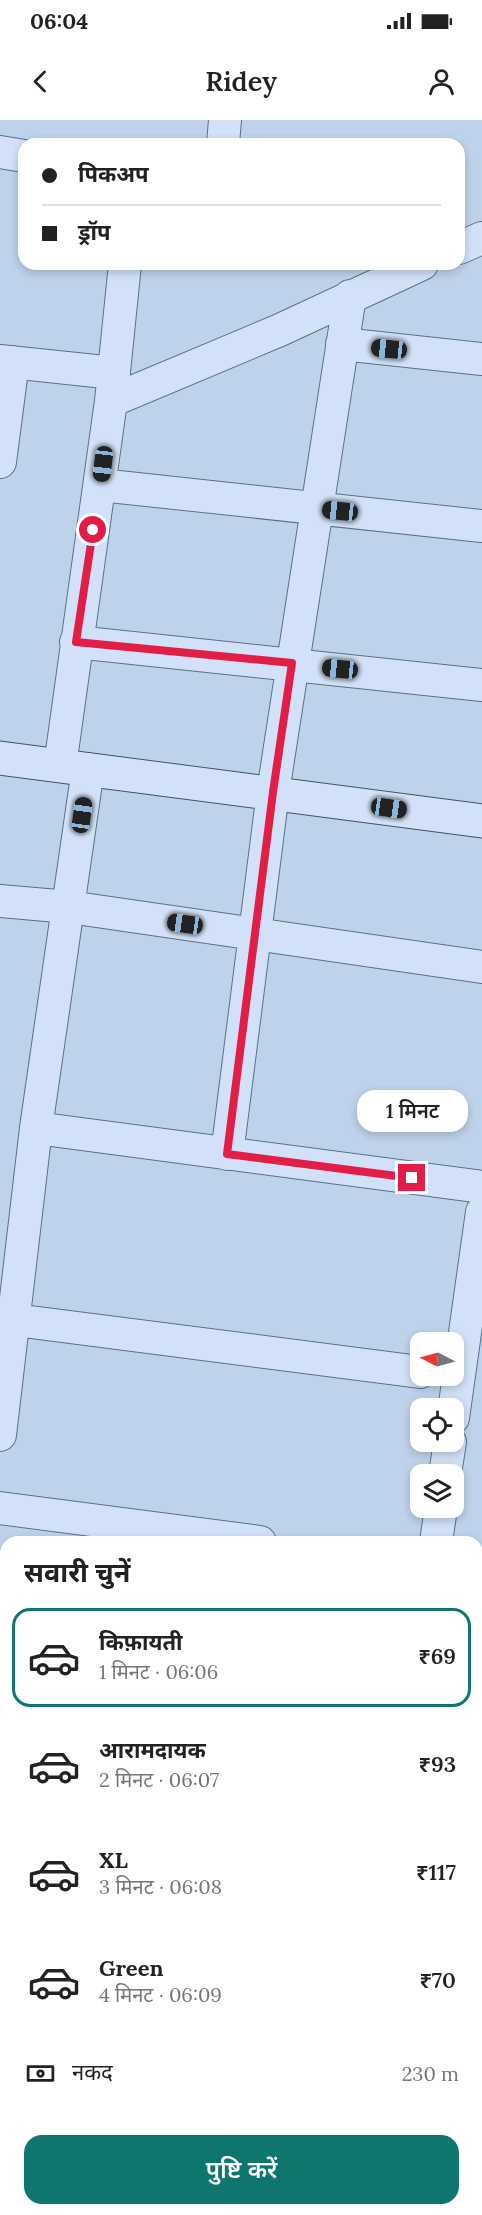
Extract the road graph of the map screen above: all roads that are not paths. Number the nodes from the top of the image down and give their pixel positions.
1 (225, 120) edge
2 (224, 138) edge
3 (0, 152) edge
4 (18, 155) edge
5 (482, 238) edge
6 (465, 245) edge
7 (124, 270) edge
8 (408, 270) edge
9 (350, 296) junction
10 (342, 344) junction
11 (482, 359) edge
12 (6, 362) edge
13 (113, 387) junction
14 (0, 462) edge
15 (100, 485) junction
16 (317, 508) junction
17 (482, 526) edge
18 (76, 642) junction
19 (292, 663) junction
20 (482, 685) edge
21 (0, 758) edge
22 (74, 767) junction
23 (273, 792) junction
24 (482, 821) edge
25 (0, 901) edge
26 (69, 907) junction
27 (255, 935) junction
28 (482, 967) edge
29 (36, 1128) junction
30 (227, 1154) junction
31 (482, 1187) edge
32 (482, 1212) edge
33 (15, 1320) junction
34 (464, 1360) edge
35 (410, 1371) edge
36 (0, 1435) edge
37 (0, 1508) edge
38 (440, 1518) edge
39 (214, 1536) edge
40 (437, 1536) edge

1 - 2 street
3 - 4 street
5 - 6 street
7 - 13 street
8 - 9 street
9 - 10 street
9 - 13 street
10 - 11 street
10 - 16 street
12 - 13 street
12 - 14 street
13 - 15 street
15 - 16 street
15 - 18 street
16 - 17 street
16 - 19 street
18 - 19 street
18 - 22 street
19 - 20 street
19 - 23 street
21 - 22 main road
22 - 23 main road
22 - 26 street
23 - 24 main road
23 - 27 street
25 - 26 street
26 - 27 street
26 - 29 street
27 - 28 street
27 - 30 street
29 - 30 street
29 - 33 street
30 - 31 street
32 - 34 street
33 - 35 street
33 - 36 street
37 - 39 street
38 - 40 street

